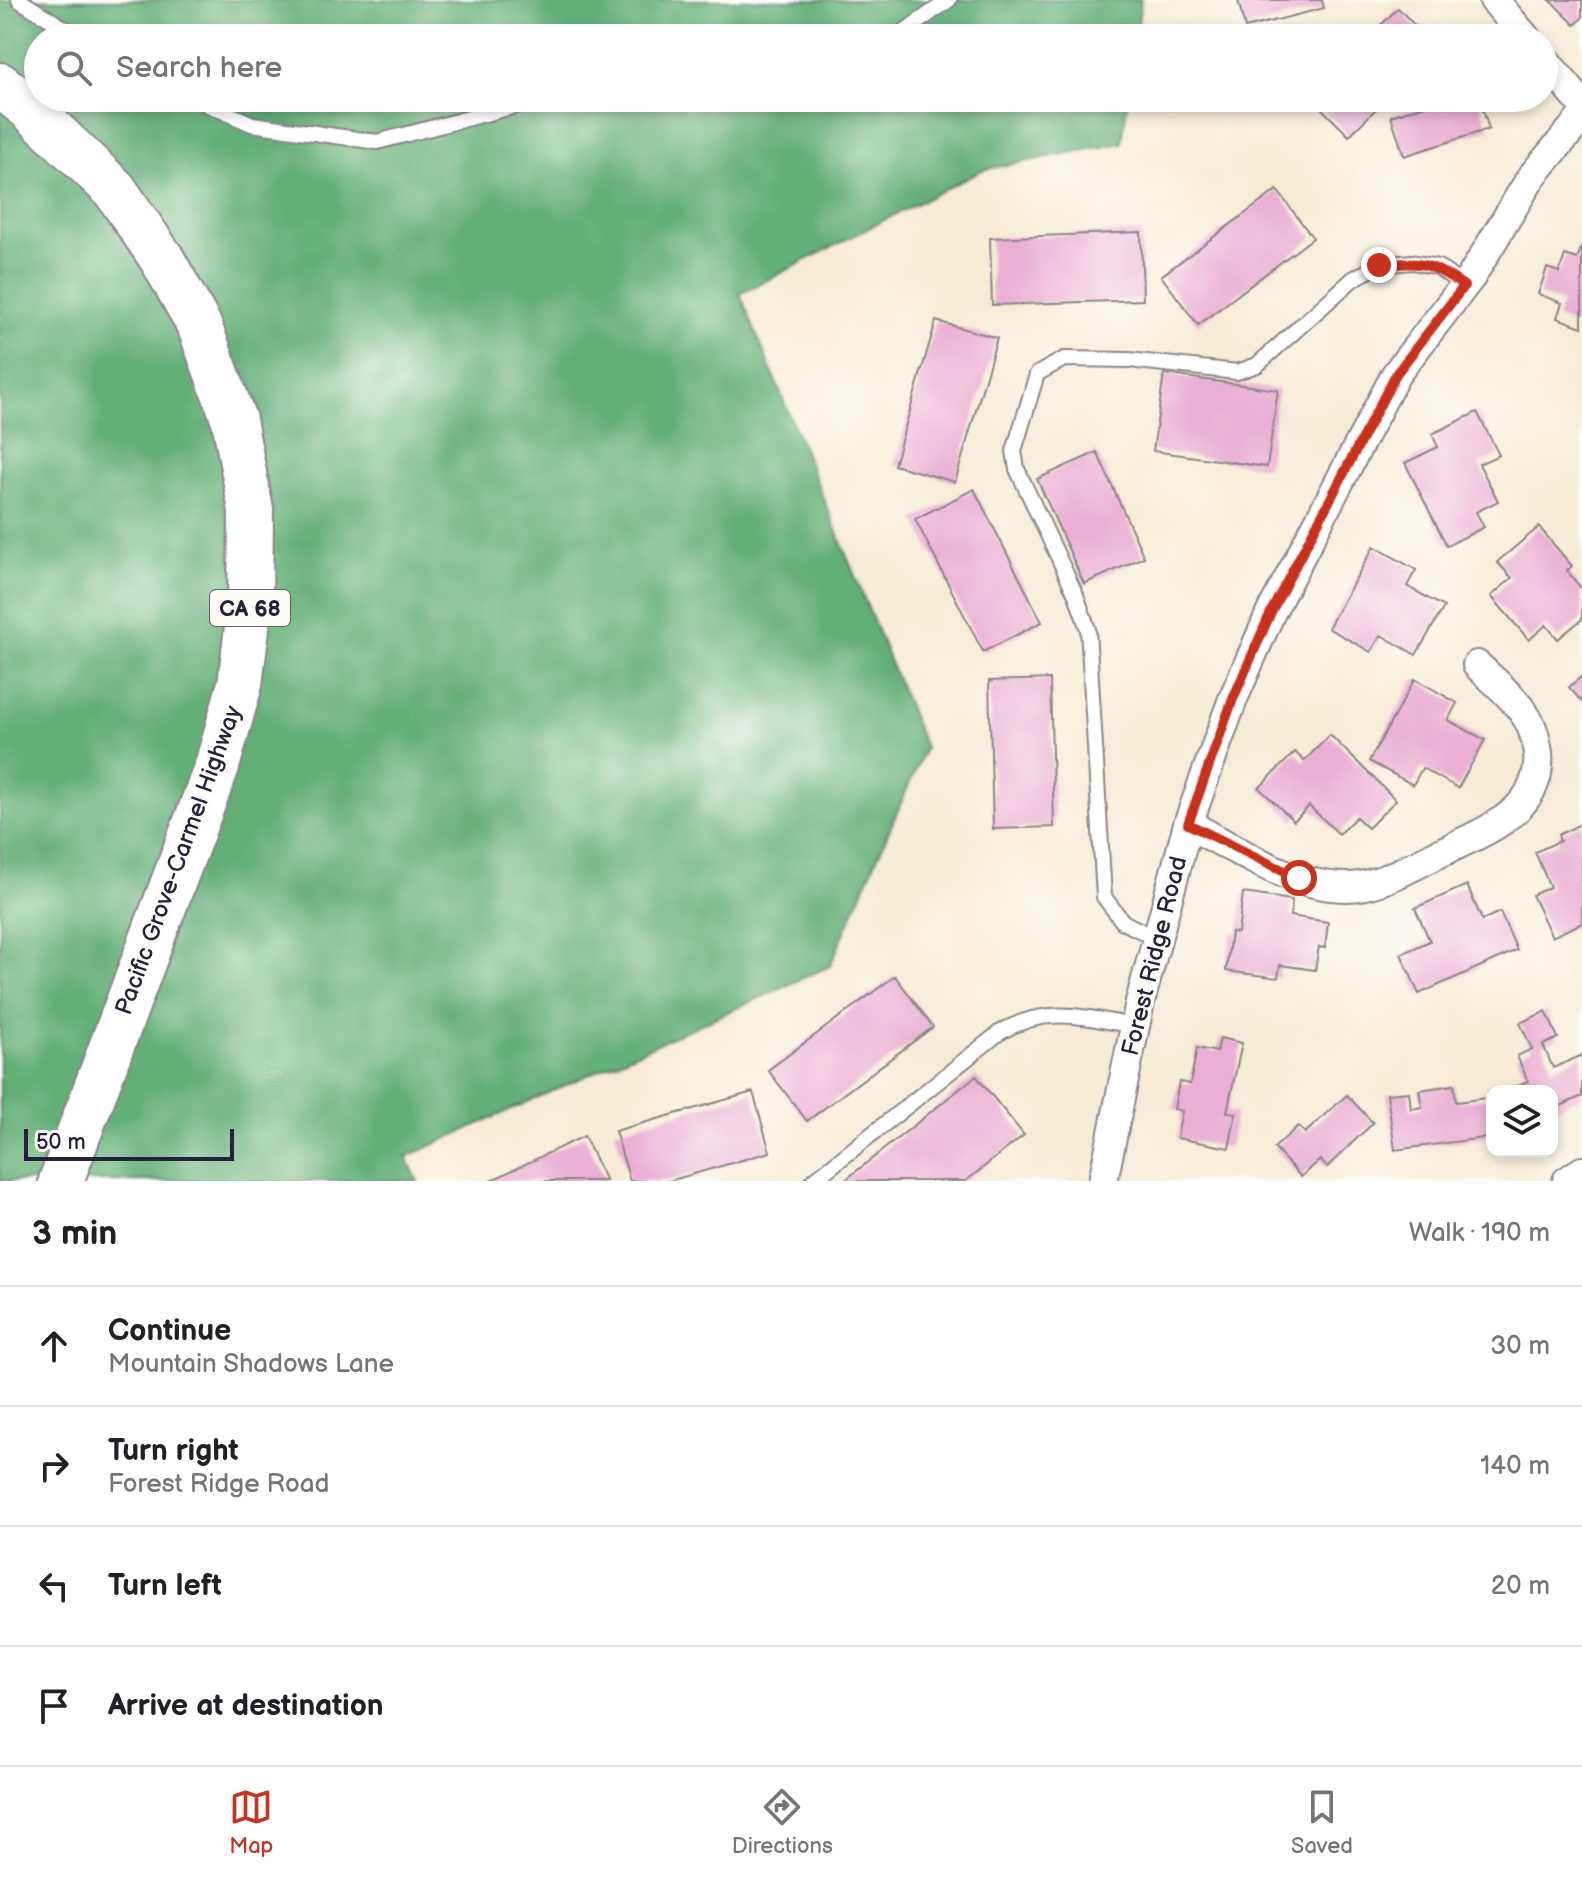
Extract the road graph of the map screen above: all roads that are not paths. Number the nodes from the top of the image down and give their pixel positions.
1 (19, 0) edge
2 (949, 0) edge
3 (1494, 0) edge
4 (58, 24) edge
5 (915, 24) edge
6 (1514, 24) edge
7 (1558, 76) edge
8 (0, 85) edge
9 (24, 104) edge
10 (1582, 104) edge
11 (33, 112) edge
12 (225, 112) edge
13 (492, 112) edge
14 (1582, 117) edge
15 (1464, 286) junction
16 (1477, 665) dead end
17 (1188, 824) junction
18 (1157, 939) junction
19 (1134, 1026) junction
20 (1582, 1171) edge
21 (61, 1181) edge
22 (813, 1181) edge
23 (1103, 1181) edge
24 (1567, 1181) edge

1 - 4 lane
2 - 5 lane
3 - 6 street
7 - 10 street
8 - 9 main road, Pacific Grove-Carmel Highway / CA 68
11 - 21 main road, Pacific Grove-Carmel Highway / CA 68
12 - 13 lane
14 - 15 street, Forest Ridge Road
15 - 17 street, Forest Ridge Road
15 - 18 lane
16 - 17 street
17 - 18 street, Forest Ridge Road
18 - 19 street, Forest Ridge Road
19 - 22 lane
19 - 23 street, Forest Ridge Road
20 - 24 street

